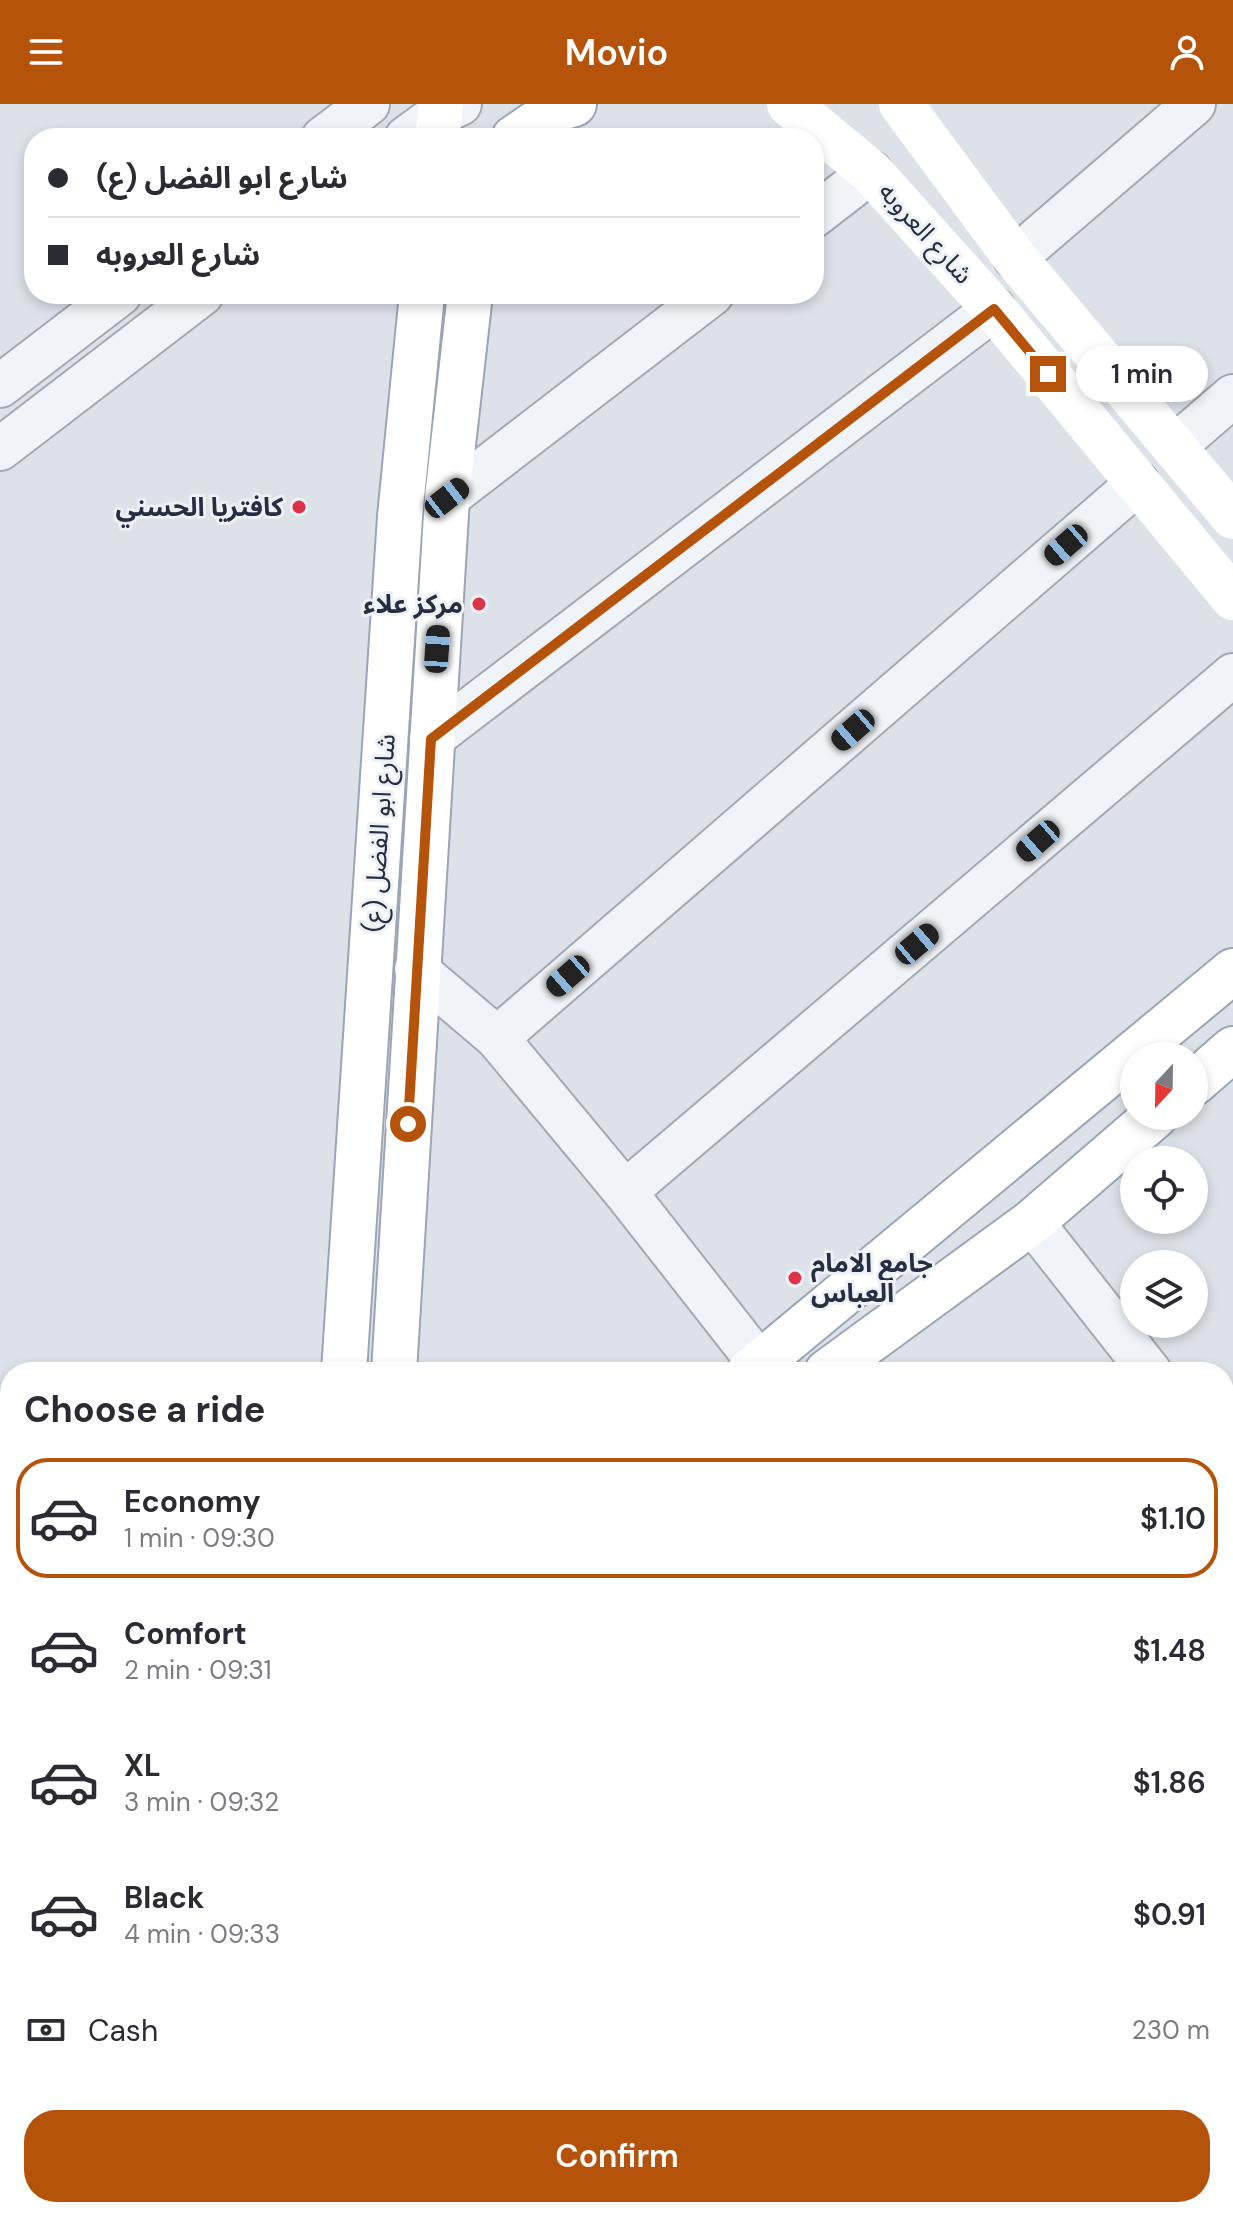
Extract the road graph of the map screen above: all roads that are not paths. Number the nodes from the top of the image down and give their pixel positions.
1 (368, 104) edge
2 (574, 104) edge
3 (789, 104) edge
4 (901, 104) edge
5 (1194, 104) edge
6 (336, 128) edge
7 (529, 128) edge
8 (818, 128) edge
9 (824, 133) edge
10 (871, 172) junction
11 (824, 208) edge
12 (1015, 258) junction
13 (107, 304) edge
14 (189, 304) edge
15 (421, 304) edge
16 (469, 304) edge
17 (699, 304) edge
18 (994, 309) junction
19 (0, 386) edge
20 (1233, 396) edge
21 (1175, 446) junction
22 (0, 449) edge
23 (1138, 483) junction
24 (447, 498) junction
25 (1233, 517) edge
26 (1233, 598) edge
27 (1233, 675) edge
28 (431, 739) junction
29 (416, 969) junction
30 (1233, 971) edge
31 (497, 1038) junction
32 (1233, 1049) edge
33 (1208, 1071) edge
34 (1139, 1130) edge
35 (625, 1192) junction
36 (1032, 1222) junction
37 (345, 1362) edge
38 (395, 1362) edge
39 (750, 1362) edge
40 (761, 1362) edge
41 (841, 1362) edge
42 (1142, 1362) edge

1 - 6 street
2 - 7 main road
3 - 8 main road, شارع العروبه
4 - 12 main road, شارع العروبه
5 - 12 street
9 - 10 main road, شارع العروبه
10 - 11 street
10 - 18 main road, شارع العروبه
12 - 21 main road, شارع العروبه
13 - 19 street
14 - 22 street
15 - 37 main road, شارع ابو الفضل (ع)
16 - 24 main road, شارع ابو الفضل (ع)
17 - 24 street
18 - 23 main road, شارع العروبه
18 - 28 street
20 - 21 street
21 - 25 main road, شارع العروبه
23 - 26 main road, شارع العروبه
23 - 31 street
24 - 28 main road, شارع ابو الفضل (ع)
27 - 35 street
28 - 29 main road, شارع ابو الفضل (ع)
29 - 31 street
29 - 38 main road, شارع ابو الفضل (ع)
30 - 40 main road
31 - 35 street
32 - 33 main road
34 - 36 main road
35 - 39 street
36 - 41 main road
36 - 42 street

